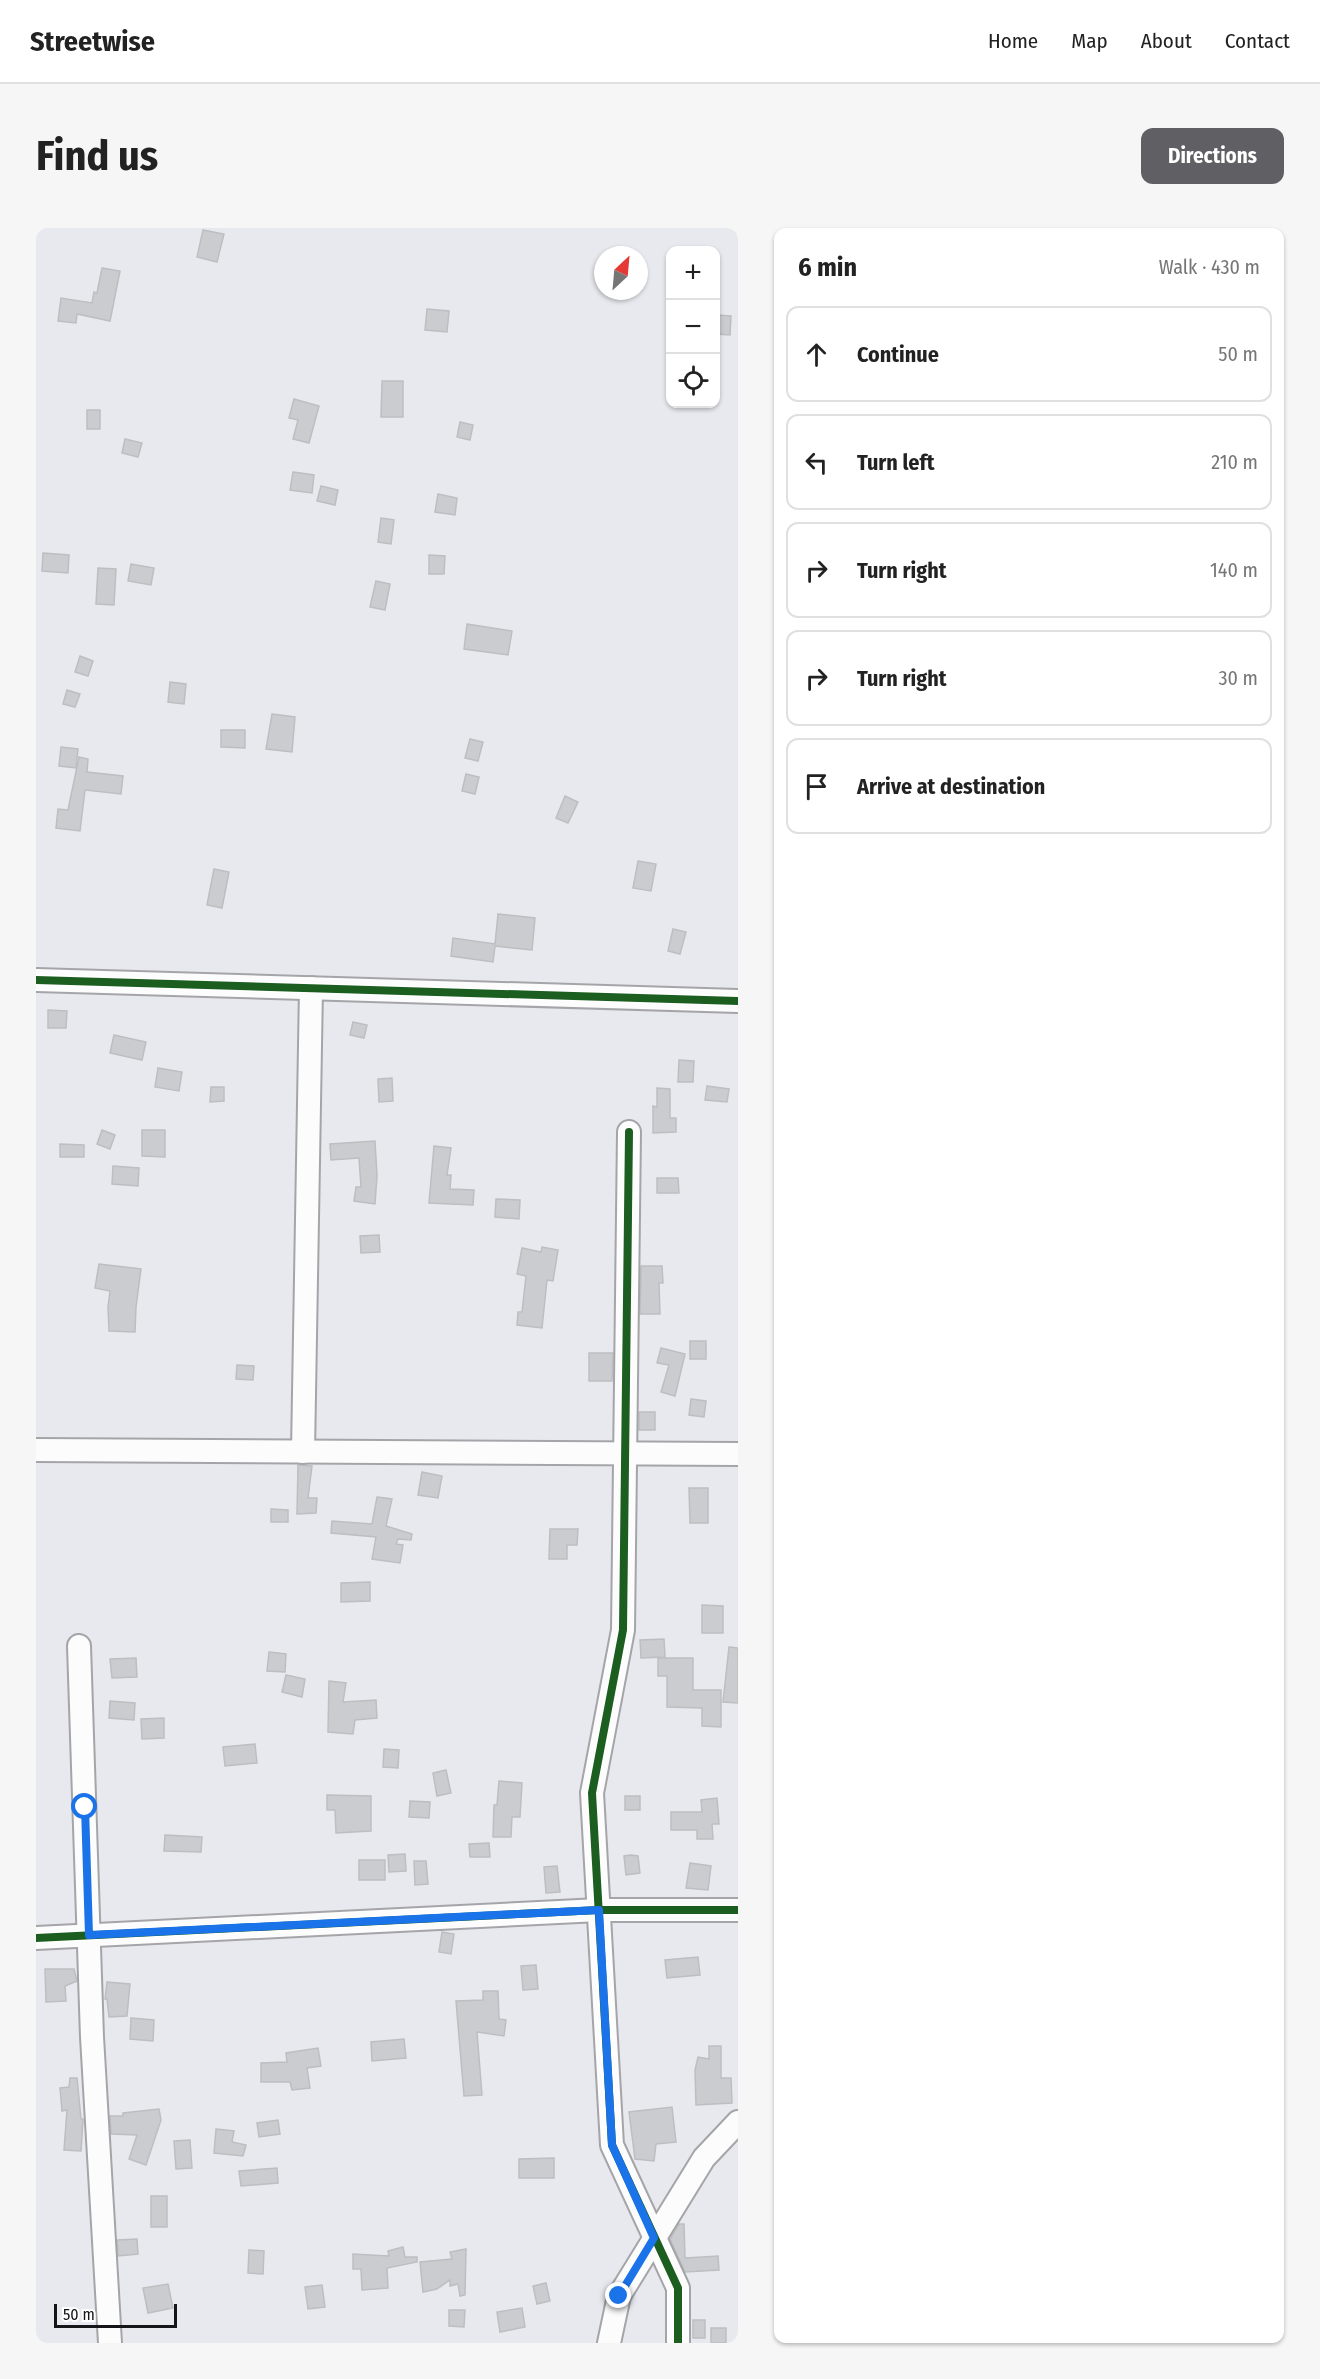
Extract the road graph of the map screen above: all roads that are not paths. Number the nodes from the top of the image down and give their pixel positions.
1 (36, 980) edge
2 (310, 988) junction
3 (738, 1001) edge
4 (629, 1132) dead end
5 (36, 1450) edge
6 (303, 1452) junction
7 (625, 1453) junction
8 (738, 1454) edge
9 (79, 1646) dead end
10 (599, 1910) junction
11 (738, 1910) edge
12 (89, 1935) junction
13 (36, 1938) edge
14 (738, 2121) edge
15 (654, 2238) junction
16 (110, 2343) edge
17 (609, 2343) edge
18 (678, 2343) edge

1 - 2 street
2 - 3 street
2 - 6 street
4 - 7 street
5 - 6 street
6 - 7 street
7 - 8 street
7 - 10 street
9 - 12 street
10 - 11 street
10 - 12 street
10 - 15 street
12 - 13 street
12 - 16 street
14 - 15 street
15 - 17 street
15 - 18 street

